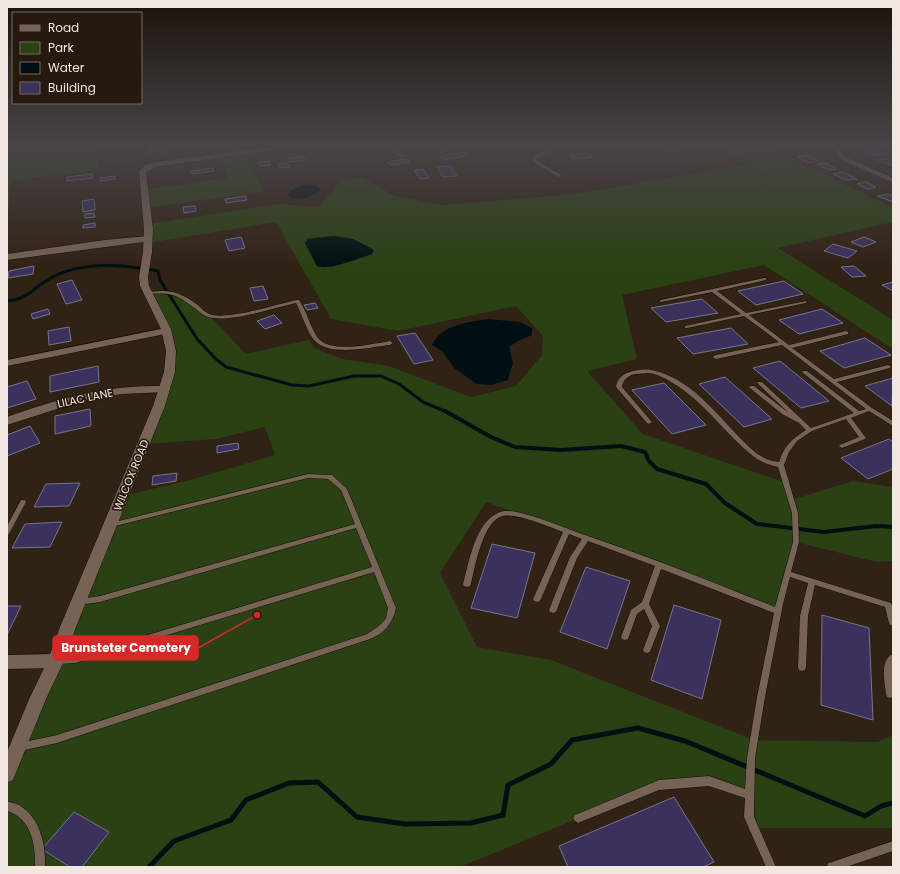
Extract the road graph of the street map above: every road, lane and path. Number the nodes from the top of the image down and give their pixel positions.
1 (143, 187) edge
2 (148, 237) junction
3 (7, 257) edge
4 (764, 278) dead end
5 (713, 290) junction
6 (147, 293) junction
7 (661, 301) dead end
8 (804, 302) dead end
9 (746, 315) junction
10 (687, 327) dead end
11 (166, 331) junction
12 (846, 333) dead end
13 (390, 343) dead end
14 (785, 345) junction
15 (716, 357) dead end
16 (7, 363) edge
17 (888, 367) dead end
18 (805, 372) dead end
19 (833, 381) junction
20 (760, 383) dead end
21 (752, 387) dead end
22 (165, 389) junction
23 (870, 409) junction
24 (858, 414) junction
25 (847, 417) junction
26 (797, 420) junction
27 (7, 421) edge
28 (649, 422) dead end
29 (893, 423) edge
30 (810, 430) junction
31 (842, 446) dead end
32 (781, 465) junction
33 (23, 502) dead end
34 (111, 525) junction
35 (359, 525) junction
36 (566, 531) junction
37 (7, 532) edge
38 (586, 538) junction
39 (659, 565) junction
40 (376, 568) junction
41 (788, 574) junction
42 (812, 582) junction
43 (467, 584) dead end
44 (537, 599) dead end
45 (78, 602) junction
46 (644, 604) junction
47 (890, 605) edge
48 (553, 610) dead end
49 (778, 611) junction
50 (893, 623) edge
51 (625, 637) dead end
52 (647, 650) dead end
53 (893, 657) edge
54 (56, 661) junction
55 (7, 662) edge
56 (802, 667) dead end
57 (890, 694) dead end
58 (18, 747) junction
59 (7, 774) edge
60 (750, 795) junction
61 (7, 806) edge
62 (578, 818) dead end
63 (893, 846) edge
64 (40, 867) edge
65 (771, 867) edge
66 (832, 867) edge

1 - 2 street, WILCOX ROAD
2 - 3 street
2 - 6 street, WILCOX ROAD
4 - 5 lane
5 - 7 lane
5 - 9 lane
6 - 11 street, WILCOX ROAD
6 - 13 lane
8 - 9 lane
9 - 10 lane
9 - 14 lane
11 - 16 street
11 - 22 street, WILCOX ROAD
12 - 14 lane
14 - 15 lane
14 - 19 lane
17 - 19 lane
18 - 24 lane
19 - 23 lane
20 - 26 lane
21 - 26 lane
22 - 27 street, LILAC LANE
22 - 34 street, WILCOX ROAD
23 - 24 lane
23 - 29 lane
24 - 25 lane
25 - 30 lane
25 - 31 lane
26 - 30 lane
28 - 32 lane
30 - 32 lane
32 - 41 lane
33 - 37 lane
34 - 35 lane
34 - 45 street, WILCOX ROAD
35 - 40 lane
35 - 45 lane
36 - 38 lane
36 - 43 lane
36 - 44 lane
38 - 39 lane
38 - 48 lane
39 - 46 lane
39 - 49 lane
40 - 54 lane
40 - 58 lane
41 - 42 lane
41 - 49 lane
42 - 47 lane
42 - 56 lane
45 - 54 street, WILCOX ROAD
46 - 51 lane
46 - 52 lane
47 - 50 lane
49 - 60 lane
53 - 57 lane
54 - 55 street
54 - 58 street, WILCOX ROAD
58 - 59 street, WILCOX ROAD
60 - 62 lane
60 - 65 lane
61 - 64 lane
63 - 66 lane

